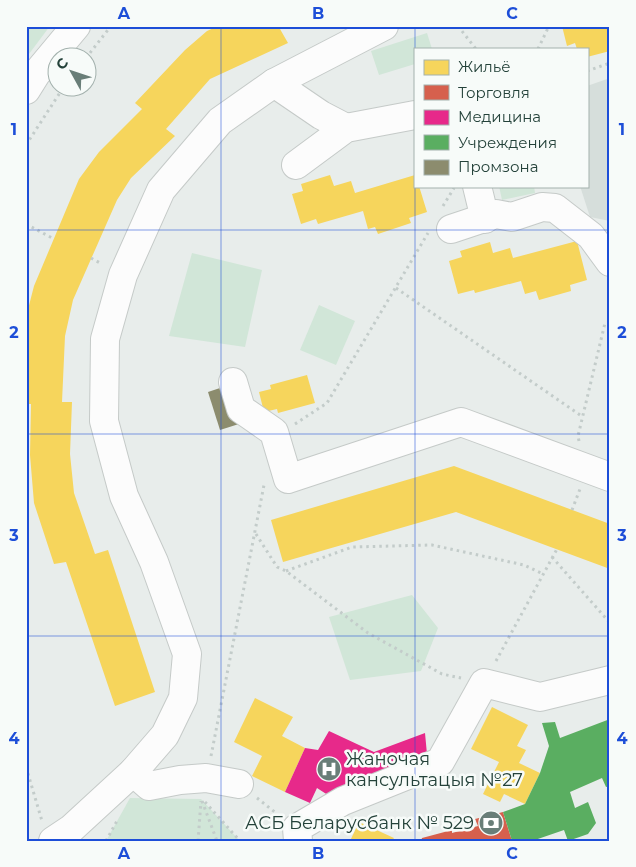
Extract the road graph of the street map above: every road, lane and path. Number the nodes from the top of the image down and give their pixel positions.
1 (76, 26) edge
2 (111, 26) edge
3 (384, 26) edge
4 (458, 26) edge
5 (549, 26) edge
6 (94, 48) edge
7 (475, 48) edge
8 (538, 48) edge
9 (610, 63) edge
10 (588, 71) edge
11 (274, 83) junction
12 (26, 90) edge
13 (57, 98) edge
14 (414, 115) edge
15 (346, 128) junction
16 (26, 146) edge
17 (296, 165) dead end
18 (477, 188) edge
19 (485, 218) junction
20 (26, 224) edge
21 (451, 229) dead end
22 (54, 239) dead end
23 (610, 262) edge
24 (396, 288) dead end
25 (610, 322) edge
26 (232, 382) dead end
27 (583, 417) junction
28 (599, 473) edge
29 (572, 510) dead end
30 (255, 533) dead end
31 (557, 549) dead end
32 (552, 558) junction
33 (286, 571) junction
34 (543, 574) junction
35 (610, 624) edge
36 (610, 680) edge
37 (484, 684) junction
38 (26, 767) edge
39 (133, 772) junction
40 (239, 784) dead end
41 (201, 798) junction
42 (48, 832) edge
43 (198, 841) edge
44 (218, 841) edge
45 (240, 841) edge
46 (298, 841) edge

1 - 12 street
2 - 6 path
3 - 11 street
4 - 7 path
5 - 8 path
9 - 10 path
11 - 15 street
11 - 39 street
13 - 16 path
14 - 15 street
15 - 17 street
18 - 19 street
19 - 21 street
19 - 23 street
20 - 22 path
24 - 27 path
25 - 27 path
26 - 28 street
27 - 28 path
28 - 29 path
30 - 33 path
31 - 32 path
32 - 34 path
32 - 35 path
33 - 34 path
33 - 37 path
34 - 37 path
36 - 37 street
37 - 46 street
38 - 42 path
39 - 40 street
39 - 42 street
41 - 43 path
41 - 44 path
41 - 45 path

